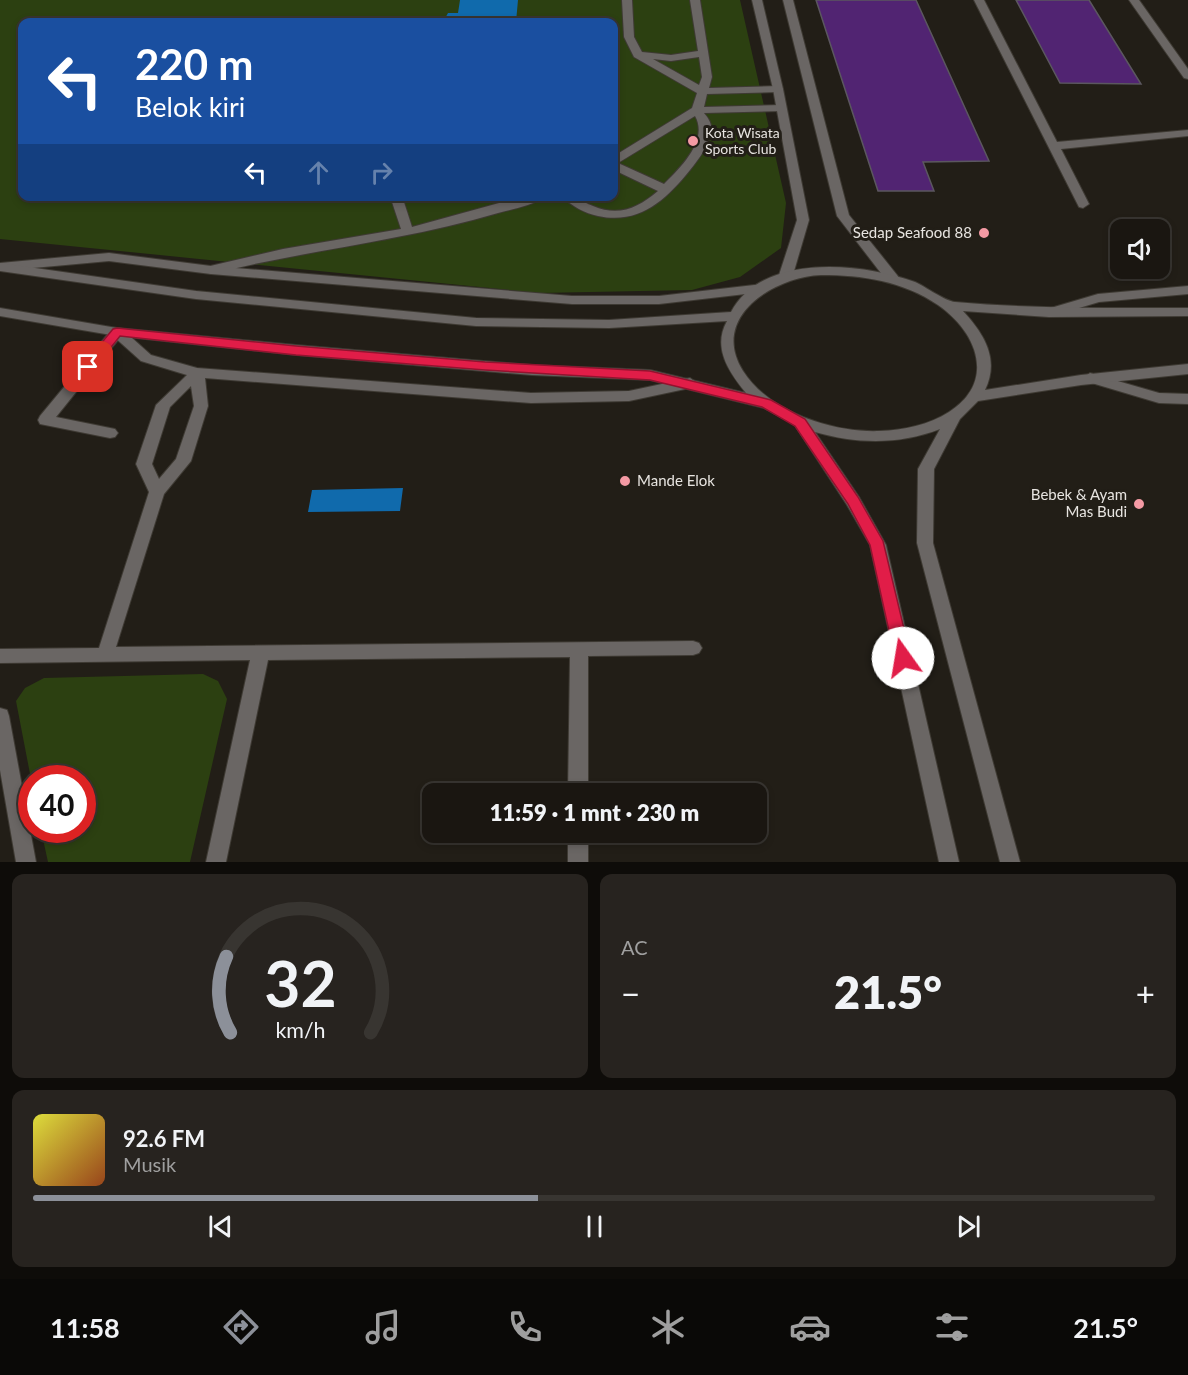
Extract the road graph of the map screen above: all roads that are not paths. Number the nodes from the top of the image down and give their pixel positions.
1 (627, 0) edge
2 (695, 0) edge
3 (757, 0) edge
4 (788, 0) edge
5 (979, 0) edge
6 (1134, 0) edge
7 (703, 53) junction
8 (638, 55) junction
9 (1188, 76) edge
10 (778, 89) junction
11 (702, 91) junction
12 (781, 108) junction
13 (697, 111) junction
14 (1188, 133) edge
15 (1053, 146) junction
16 (618, 159) edge
17 (618, 168) edge
18 (664, 189) junction
19 (398, 201) edge
20 (523, 201) edge
21 (575, 201) edge
22 (1083, 204) dead end
23 (408, 232) junction
24 (0, 267) edge
25 (211, 270) junction
26 (784, 278) junction
27 (892, 278) junction
28 (763, 288) junction
29 (1188, 290) edge
30 (950, 306) junction
31 (0, 312) edge
32 (1188, 312) edge
33 (1049, 313) junction
34 (733, 316) junction
35 (117, 332) junction
36 (1188, 369) edge
37 (197, 374) junction
38 (1090, 378) junction
39 (690, 383) junction
40 (976, 397) junction
41 (1188, 399) edge
42 (766, 404) junction
43 (954, 417) junction
44 (800, 422) junction
45 (110, 434) dead end
46 (157, 492) junction
47 (693, 648) dead end
48 (579, 650) junction
49 (261, 653) junction
50 (105, 655) junction
51 (0, 656) edge
52 (0, 716) edge
53 (578, 783) edge
54 (578, 843) edge
55 (26, 862) edge
56 (216, 862) edge
57 (578, 862) edge
58 (949, 862) edge
59 (1011, 862) edge

1 - 8 street
2 - 7 street
3 - 10 street
4 - 27 street
5 - 15 street
6 - 9 street
7 - 8 street
7 - 11 street
8 - 11 street
10 - 11 street
10 - 12 street
11 - 13 street
12 - 13 street
12 - 26 street
13 - 16 street
13 - 18 street
14 - 15 street
15 - 22 street
17 - 18 street
18 - 21 street
19 - 23 street
20 - 23 street
23 - 25 street
24 - 25 street
24 - 34 street
25 - 28 street
26 - 27 street
26 - 28 street
27 - 30 street
28 - 34 street
29 - 33 street
30 - 33 street
30 - 40 street
31 - 35 street
32 - 33 street
34 - 42 street
35 - 37 street
35 - 39 street
35 - 45 street
36 - 38 street
37 - 39 street
37 - 46 street
37 - 46 street
38 - 40 street
38 - 41 street
39 - 42 street
40 - 43 street
42 - 44 street
43 - 44 street
43 - 59 street
44 - 58 street
46 - 50 street
47 - 48 street
48 - 49 street
48 - 53 street
49 - 50 street
49 - 56 street
50 - 51 street
52 - 55 street
54 - 57 street

